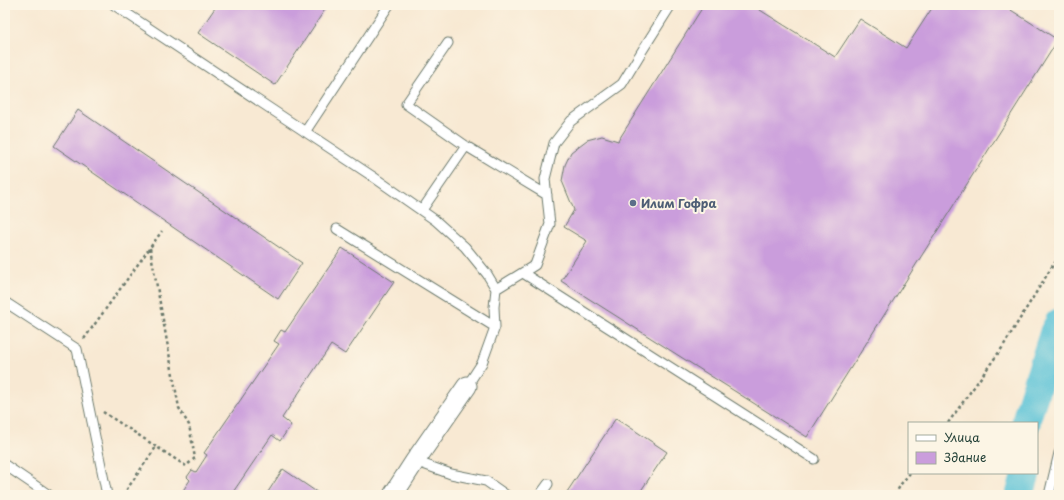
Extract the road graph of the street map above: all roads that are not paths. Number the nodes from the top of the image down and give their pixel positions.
1 (114, 5) edge
2 (389, 5) edge
3 (671, 5) edge
4 (448, 44) dead end
5 (305, 132) junction
6 (466, 146) junction
7 (547, 195) junction
8 (422, 210) junction
9 (336, 229) dead end
10 (523, 273) junction
11 (496, 289) junction
12 (5, 302) edge
13 (495, 327) junction
14 (467, 386) joint
15 (1059, 453) edge
16 (814, 459) dead end
17 (415, 461) junction
18 (5, 465) edge
19 (548, 484) dead end
20 (49, 495) edge
21 (107, 495) edge
22 (393, 495) edge
23 (506, 495) edge
24 (540, 495) edge
25 (1049, 495) edge

1 - 5 lane
2 - 5 lane
3 - 7 lane
4 - 6 lane
5 - 8 lane
6 - 7 lane
6 - 8 lane
7 - 10 lane
8 - 11 lane
9 - 13 lane
10 - 11 lane
10 - 16 lane
11 - 13 lane
12 - 21 lane
13 - 14 lane
14 - 17 street
15 - 25 lane
17 - 22 street
17 - 23 lane
18 - 20 lane
19 - 24 lane

